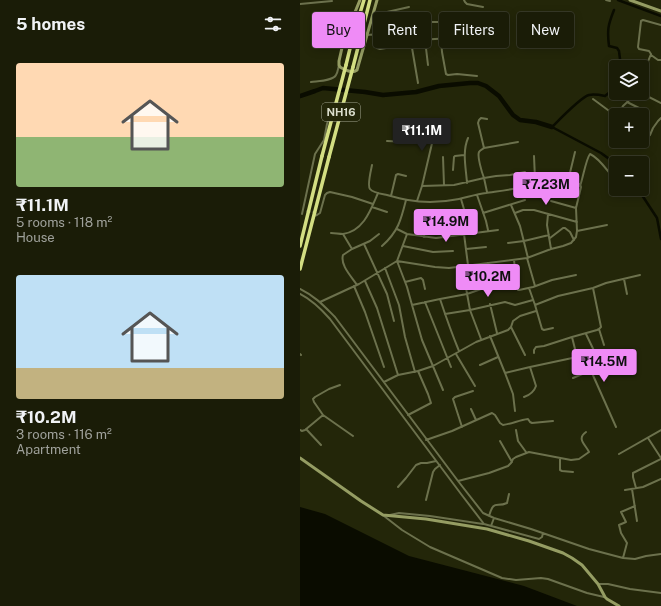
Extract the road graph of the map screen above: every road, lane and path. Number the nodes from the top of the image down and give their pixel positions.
1 (360, 0) edge
2 (364, 0) edge
3 (370, 0) edge
4 (376, 0) edge
5 (464, 0) edge
6 (606, 0) edge
7 (630, 0) edge
8 (317, 1) edge
9 (332, 1) edge
10 (610, 2) dead end
11 (300, 4) edge
12 (409, 7) dead end
13 (483, 7) dead end
14 (661, 11) edge
15 (373, 12) edge
16 (387, 12) edge
17 (373, 13) edge
18 (661, 25) edge
19 (373, 34) edge
20 (367, 35) junction
21 (412, 48) edge
22 (426, 48) edge
23 (442, 48) edge
24 (651, 55) junction
25 (649, 60) edge
26 (661, 60) edge
27 (338, 65) junction
28 (428, 65) dead end
29 (477, 76) dead end
30 (311, 82) dead end
31 (418, 83) dead end
32 (649, 97) edge
33 (593, 99) dead end
34 (628, 100) edge
35 (626, 102) junction
36 (661, 103) edge
37 (622, 108) edge
38 (639, 108) edge
39 (328, 111) dead end
40 (609, 111) edge
41 (661, 118) edge
42 (487, 119) dead end
43 (436, 122) dead end
44 (649, 136) edge
45 (468, 138) dead end
46 (386, 141) dead end
47 (518, 142) dead end
48 (432, 143) junction
49 (484, 148) junction
50 (575, 152) dead end
51 (464, 155) junction
52 (534, 156) dead end
53 (443, 157) dead end
54 (372, 165) dead end
55 (453, 170) dead end
56 (525, 172) dead end
57 (609, 173) edge
58 (406, 176) dead end
59 (484, 178) junction
60 (467, 183) junction
61 (444, 185) junction
62 (422, 186) junction
63 (580, 186) junction
64 (378, 192) junction
65 (487, 193) junction
66 (477, 195) junction
67 (391, 196) junction
68 (461, 199) junction
69 (406, 200) junction
70 (525, 200) dead end
71 (417, 201) junction
72 (551, 202) dead end
73 (511, 205) junction
74 (373, 206) junction
75 (576, 208) junction
76 (386, 212) dead end
77 (302, 213) edge
78 (307, 213) junction
79 (483, 213) junction
80 (515, 213) junction
81 (317, 214) junction
82 (548, 214) junction
83 (466, 216) dead end
84 (577, 222) junction
85 (425, 223) dead end
86 (607, 225) dead end
87 (397, 229) junction
88 (498, 230) dead end
89 (488, 231) junction
90 (577, 231) junction
91 (331, 233) dead end
92 (343, 234) junction
93 (379, 234) dead end
94 (407, 234) junction
95 (464, 234) junction
96 (302, 235) edge
97 (424, 236) junction
98 (549, 237) junction
99 (574, 240) junction
100 (524, 241) junction
101 (508, 243) dead end
102 (364, 244) junction
103 (300, 246) edge
104 (382, 246) dead end
105 (403, 246) junction
106 (486, 247) dead end
107 (352, 249) junction
108 (466, 249) junction
109 (551, 249) junction
110 (453, 251) dead end
111 (528, 258) junction
112 (514, 260) junction
113 (397, 261) junction
114 (488, 263) junction
115 (468, 265) junction
116 (462, 266) junction
117 (385, 268) junction
118 (300, 269) edge
119 (377, 273) junction
120 (576, 275) dead end
121 (640, 275) dead end
122 (624, 279) junction
123 (365, 280) junction
124 (516, 281) junction
125 (405, 282) junction
126 (357, 285) junction
127 (354, 286) junction
128 (493, 286) junction
129 (535, 286) junction
130 (529, 288) junction
131 (593, 288) junction
132 (300, 289) edge
133 (425, 289) dead end
134 (300, 294) edge
135 (467, 294) junction
136 (627, 294) dead end
137 (440, 299) junction
138 (533, 300) junction
139 (320, 302) junction
140 (425, 302) junction
141 (490, 304) junction
142 (412, 306) junction
143 (534, 306) junction
144 (470, 310) junction
145 (536, 312) junction
146 (445, 314) junction
147 (394, 321) dead end
148 (511, 327) junction
149 (553, 328) dead end
150 (600, 329) junction
151 (498, 333) junction
152 (586, 334) junction
153 (490, 336) junction
154 (572, 337) junction
155 (481, 339) junction
156 (604, 345) dead end
157 (459, 351) junction
158 (456, 354) junction
159 (534, 354) dead end
160 (525, 355) dead end
161 (498, 357) junction
162 (577, 357) junction
163 (447, 359) junction
164 (598, 359) dead end
165 (480, 364) dead end
166 (433, 366) junction
167 (384, 367) dead end
168 (451, 367) dead end
169 (530, 367) junction
170 (417, 372) junction
171 (505, 373) junction
172 (584, 374) junction
173 (398, 375) junction
174 (573, 378) dead end
175 (384, 382) junction
176 (340, 385) dead end
177 (475, 386) dead end
178 (443, 390) dead end
179 (473, 391) dead end
180 (524, 397) dead end
181 (471, 409) dead end
182 (515, 411) dead end
183 (323, 415) junction
184 (408, 415) junction
185 (476, 420) junction
186 (553, 421) dead end
187 (462, 427) junction
188 (616, 427) dead end
189 (306, 429) junction
190 (300, 430) edge
191 (516, 430) dead end
192 (661, 430) edge
193 (586, 432) dead end
194 (353, 436) dead end
195 (648, 438) junction
196 (426, 440) junction
197 (500, 441) dead end
198 (321, 446) dead end
199 (435, 452) junction
200 (526, 452) junction
201 (431, 454) junction
202 (619, 454) dead end
203 (300, 458) edge
204 (560, 458) junction
205 (661, 458) edge
206 (436, 461) junction
207 (512, 462) junction
208 (440, 465) junction
209 (573, 472) dead end
210 (661, 479) edge
211 (458, 481) junction
212 (398, 487) dead end
213 (636, 488) junction
214 (632, 489) junction
215 (625, 490) dead end
216 (509, 494) dead end
217 (426, 500) dead end
218 (635, 506) junction
219 (385, 515) junction
220 (489, 516) junction
221 (494, 518) junction
222 (637, 521) dead end
223 (484, 524) junction
224 (491, 526) junction
225 (542, 535) junction
226 (661, 554) edge
227 (623, 558) junction
228 (598, 584) junction
229 (661, 593) edge
230 (605, 597) junction
231 (620, 606) edge

1 - 27 street
2 - 78 highway, NH16, bridge
3 - 81 highway, NH16, bridge
4 - 15 street
5 - 13 street
6 - 10 street
7 - 14 street
8 - 9 street
8 - 11 street
12 - 16 street
17 - 20 street
18 - 24 street
19 - 20 street
20 - 27 street
21 - 31 street
22 - 28 street
23 - 29 street
24 - 25 street
24 - 26 street
27 - 30 street
32 - 36 street
33 - 40 street
34 - 35 street
35 - 37 street
35 - 38 street
39 - 77 street
41 - 44 street
42 - 49 street
43 - 48 street
45 - 51 street
46 - 48 street
47 - 49 street
48 - 62 street
49 - 59 street
50 - 63 street
51 - 55 street
51 - 60 street
52 - 65 street
53 - 61 street
54 - 64 street
56 - 59 street
57 - 63 street
58 - 67 street
59 - 60 street
59 - 65 street
60 - 61 street
61 - 62 street
62 - 71 street
63 - 75 street
64 - 67 street
64 - 74 street
65 - 66 street
66 - 68 street
66 - 79 street
67 - 69 street
68 - 71 street
68 - 83 street
69 - 71 street
69 - 87 street
70 - 73 street
72 - 75 street
73 - 79 street
73 - 80 street
74 - 76 street
74 - 81 street
74 - 92 street
75 - 84 street
77 - 78 street
78 - 96 highway, NH16
79 - 89 street
80 - 82 street
80 - 100 street
81 - 118 highway, NH16
82 - 84 street
82 - 98 street
84 - 90 street
85 - 97 street
86 - 90 street
87 - 94 street
87 - 104 street
88 - 89 street
89 - 95 street
90 - 99 street
91 - 92 street
92 - 107 street
93 - 102 street
94 - 97 street
94 - 105 street
95 - 97 street
95 - 108 street
96 - 103 highway, NH16
98 - 99 street
98 - 100 street
98 - 109 street
99 - 109 street
100 - 101 street
100 - 111 street
102 - 107 street
102 - 119 street
105 - 110 street
105 - 113 street
106 - 108 street
107 - 126 street
108 - 115 street
109 - 111 street
111 - 112 street
111 - 129 street
112 - 114 street
112 - 124 street
113 - 116 street
113 - 117 street
113 - 125 street
114 - 115 street
114 - 128 street
115 - 116 street
116 - 135 street
117 - 119 street
117 - 170 street
119 - 123 street
119 - 147 street
120 - 129 street
121 - 122 street
122 - 131 street
122 - 136 street
123 - 126 street
123 - 173 street
124 - 128 street
124 - 130 street
125 - 133 street
125 - 142 street
126 - 127 street
127 - 139 street
127 - 167 street
128 - 135 street
129 - 130 street
130 - 138 street
131 - 143 street
131 - 150 street
132 - 139 street
134 - 201 street
135 - 137 street
135 - 144 street
137 - 140 street
137 - 146 street
138 - 141 street
138 - 143 street
139 - 175 street
140 - 142 street
140 - 163 street
141 - 144 street
141 - 151 street
142 - 166 street
143 - 145 street
144 - 146 street
144 - 155 street
145 - 148 street
145 - 149 street
146 - 157 street
148 - 151 street
148 - 160 street
150 - 152 street
150 - 156 street
151 - 153 street
152 - 154 street
152 - 164 street
153 - 155 street
153 - 161 street
154 - 159 street
154 - 162 street
155 - 157 street
157 - 158 street
158 - 163 street
158 - 177 street
161 - 165 street
161 - 171 street
162 - 169 street
162 - 172 street
163 - 166 street
163 - 168 street
166 - 170 street
166 - 178 street
169 - 171 street
169 - 180 street
170 - 173 street
170 - 184 street
171 - 182 street
172 - 174 street
172 - 188 street
173 - 175 street
175 - 184 street
176 - 183 street
179 - 187 street
181 - 185 street
183 - 189 street
183 - 194 street
184 - 196 street
185 - 186 street
185 - 187 street
187 - 196 street
189 - 190 street
189 - 198 street
191 - 200 street
192 - 195 street
193 - 204 street
195 - 202 street
195 - 205 street
196 - 199 street
197 - 207 street
199 - 201 street
199 - 211 street
200 - 204 street
200 - 207 street
201 - 206 street
203 - 219 street
204 - 209 street
205 - 213 street
206 - 208 street
206 - 212 street
207 - 211 street
208 - 217 street
208 - 223 street
210 - 213 street
211 - 220 street
213 - 214 street
214 - 215 street
214 - 218 street
216 - 220 street
218 - 222 street
218 - 227 street
219 - 223 street
219 - 228 street
219 - 230 street
220 - 221 street
221 - 224 street
221 - 225 street
223 - 224 street
224 - 225 street
225 - 227 street
226 - 227 street
228 - 229 street
228 - 230 street
230 - 231 street

